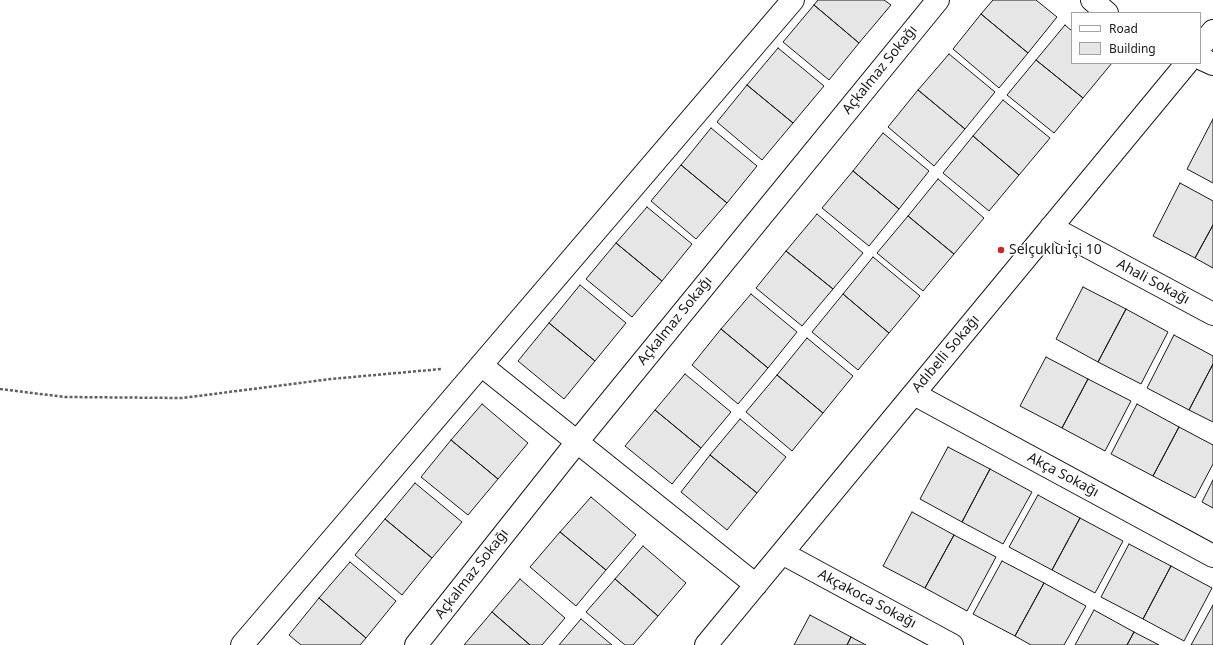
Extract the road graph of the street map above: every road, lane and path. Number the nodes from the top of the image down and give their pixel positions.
1 (793, 0) edge
2 (938, 0) edge
3 (1092, 0) edge
4 (1106, 12) edge
5 (1213, 31) edge
6 (1201, 45) edge
7 (1201, 58) edge
8 (1213, 64) edge
9 (1177, 66) edge
10 (1051, 227) junction
11 (1213, 314) edge
12 (481, 365) junction
13 (0, 389) edge
14 (914, 394) junction
15 (577, 442) junction
16 (782, 553) junction
17 (1213, 556) edge
18 (756, 585) junction
19 (242, 645) edge
20 (416, 645) edge
21 (706, 645) edge
22 (952, 645) edge

1 - 12 street
2 - 15 street, Açkalmaz Sokağı
3 - 4 street
5 - 6 street
7 - 8 street
9 - 10 street, Adıbelli Sokağı
10 - 11 street, Ahali Sokağı
10 - 14 street, Adıbelli Sokağı
12 - 13 path
12 - 15 street
12 - 19 street
14 - 16 street, Adıbelli Sokağı
14 - 17 street, Akça Sokağı
15 - 18 street
15 - 20 street, Açkalmaz Sokağı
16 - 18 street, Adıbelli Sokağı
16 - 22 street, Akçakoca Sokağı
18 - 21 street, Adıbelli Sokağı

